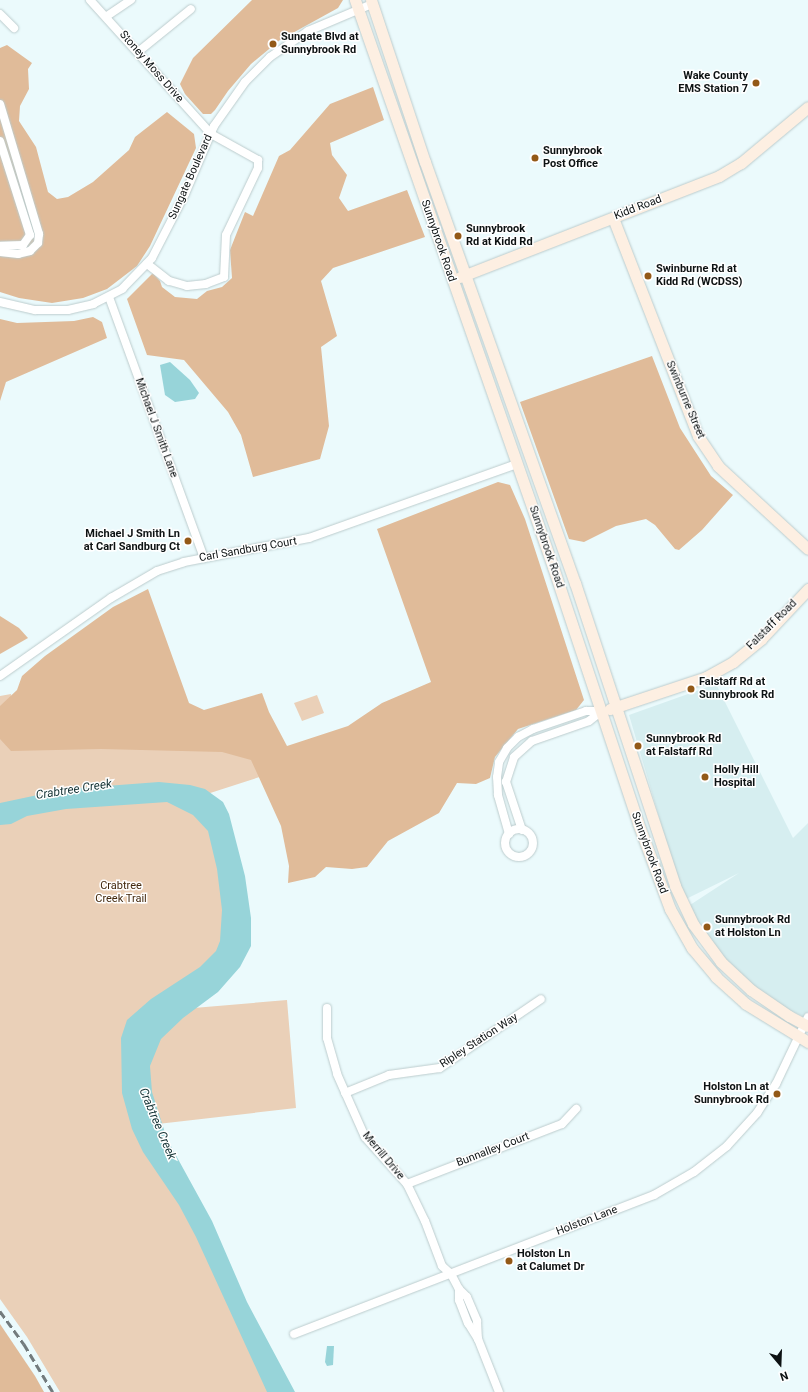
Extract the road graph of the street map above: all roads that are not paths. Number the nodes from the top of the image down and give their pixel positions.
1 (90, 0) edge
2 (131, 0) edge
3 (371, 2) edge
4 (357, 5) edge
5 (191, 9) dead end
6 (0, 14) edge
7 (107, 16) junction
8 (14, 28) dead end
9 (138, 52) junction
10 (0, 104) edge
11 (808, 107) edge
12 (211, 134) junction
13 (0, 141) edge
14 (614, 218) junction
15 (0, 246) edge
16 (0, 252) edge
17 (147, 264) junction
18 (465, 275) junction
19 (452, 280) junction
20 (109, 297) junction
21 (0, 302) edge
22 (517, 464) junction
23 (553, 524) junction
24 (808, 549) edge
25 (204, 558) junction
26 (808, 589) edge
27 (0, 676) edge
28 (616, 707) junction
29 (602, 712) junction
30 (522, 830) junction
31 (509, 834) junction
32 (541, 999) dead end
33 (327, 1008) dead end
34 (806, 1022) edge
35 (797, 1036) junction
36 (808, 1042) edge
37 (345, 1093) junction
38 (576, 1109) dead end
39 (407, 1184) junction
40 (451, 1274) junction
41 (294, 1334) dead end
42 (499, 1392) edge

1 - 7 street, Stoney Moss Drive
2 - 7 street
3 - 4 street, Sungate Boulevard
3 - 18 main road, Sunnybrook Road
4 - 12 street, Sungate Boulevard
4 - 19 main road, Sunnybrook Road
5 - 9 street
6 - 8 street
7 - 9 street, Stoney Moss Drive
9 - 12 street, Stoney Moss Drive
10 - 16 street
11 - 14 main road, Kidd Road
12 - 17 street, Sungate Boulevard
12 - 17 street, Stoney Moss Drive
13 - 15 street
14 - 18 main road, Kidd Road
14 - 24 main road, Swinburne Street
17 - 20 street, Sungate Boulevard
18 - 19 main road, Kidd Road
18 - 23 main road, Sunnybrook Road
19 - 22 main road, Sunnybrook Road
20 - 21 street, Sungate Boulevard
20 - 25 street, Michael J Smith Lane
22 - 23 main road
22 - 25 street, Carl Sandburg Court
22 - 29 main road, Sunnybrook Road
23 - 28 main road, Sunnybrook Road
25 - 27 street, Carl Sandburg Court
26 - 28 main road, Falstaff Road
28 - 29 main road, Falstaff Road
28 - 34 main road, Sunnybrook Road
29 - 30 street, Falstaff Road
29 - 31 street, Falstaff Road
29 - 35 main road, Sunnybrook Road
30 - 31 street
30 - 31 street, Falstaff Road
32 - 37 street, Ripley Station Way
33 - 37 street, Merrill Drive
34 - 35 street, Holston Lane
35 - 36 main road, Sunnybrook Road
35 - 40 street, Holston Lane
37 - 39 street, Merrill Drive
38 - 39 street, Bunnalley Court
39 - 40 street, Merrill Drive
40 - 41 street, Holston Lane
40 - 42 street, Merrill Drive

